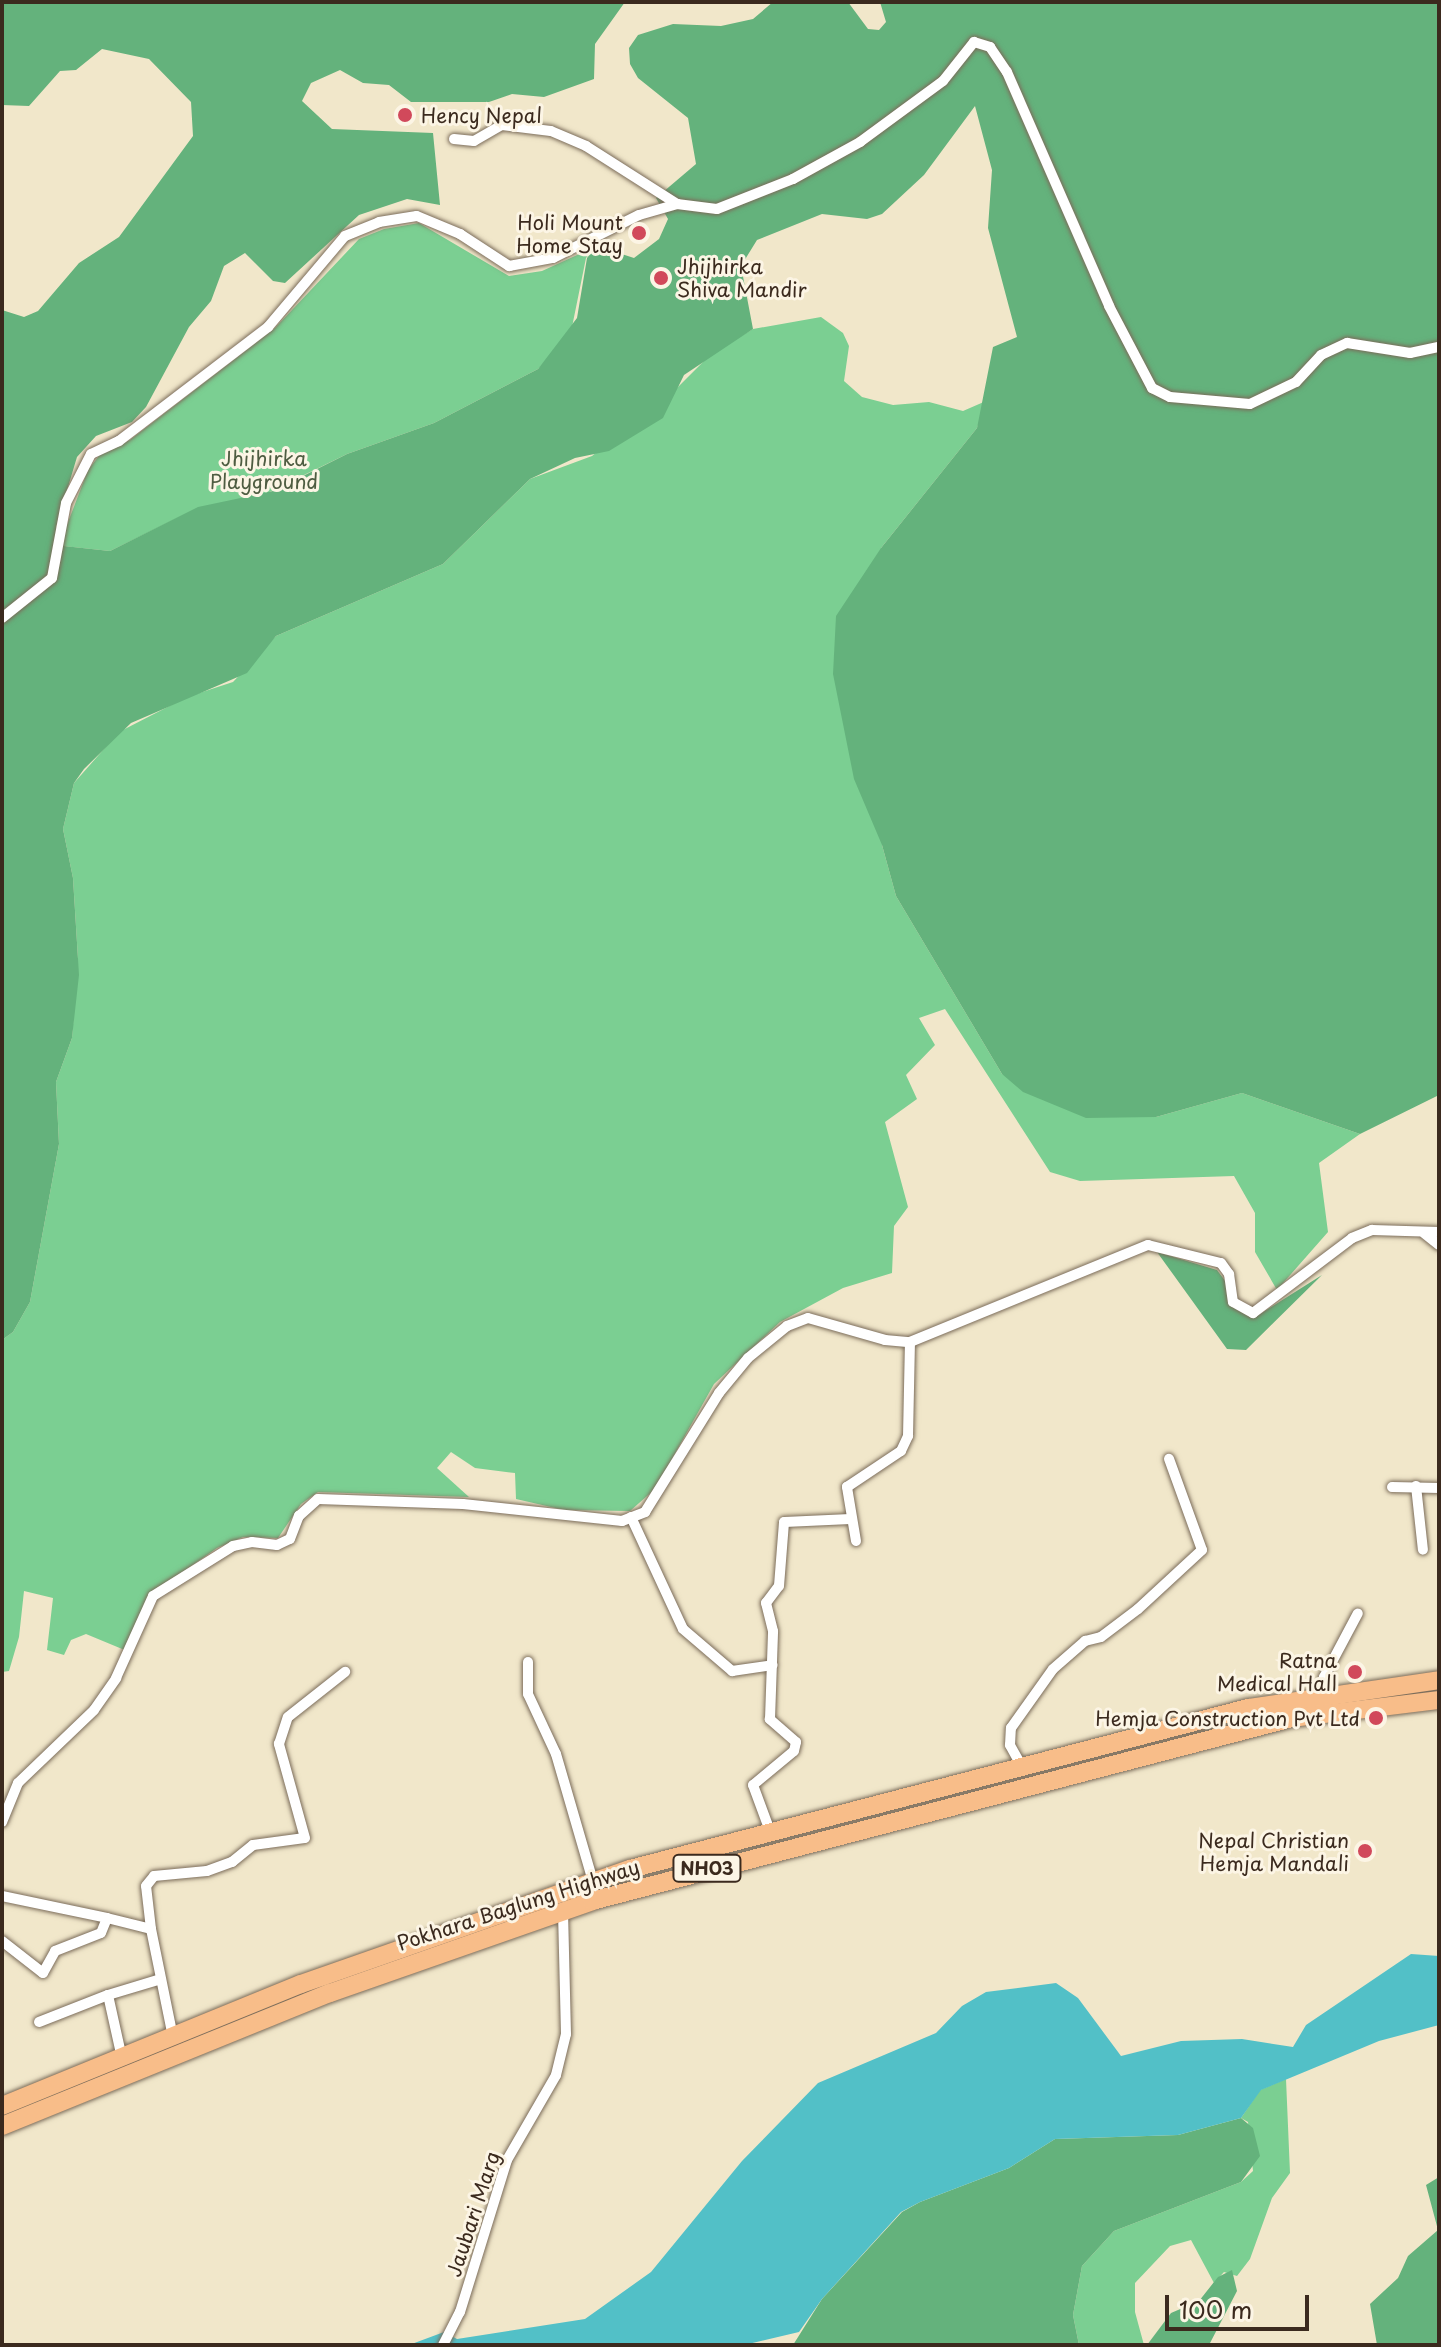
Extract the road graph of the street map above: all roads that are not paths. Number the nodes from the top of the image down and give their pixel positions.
1 (454, 139) dead end
2 (677, 204) junction
3 (1439, 347) edge
4 (2, 618) edge
5 (1439, 1232) edge
6 (1424, 1233) junction
7 (1439, 1245) edge
8 (910, 1342) junction
9 (1169, 1459) dead end
10 (1416, 1486) junction
11 (1392, 1487) dead end
12 (1439, 1488) edge
13 (631, 1517) junction
14 (851, 1519) junction
15 (856, 1541) dead end
16 (1423, 1550) dead end
17 (1358, 1613) dead end
18 (528, 1662) dead end
19 (773, 1665) junction
20 (345, 1672) dead end
21 (1439, 1680) edge
22 (1321, 1695) junction
23 (1439, 1700) edge
24 (1021, 1765) junction
25 (2, 1822) edge
26 (770, 1831) junction
27 (593, 1881) junction
28 (2, 1896) edge
29 (563, 1910) junction
30 (107, 1918) junction
31 (151, 1929) junction
32 (2, 1941) edge
33 (161, 1979) junction
34 (108, 1995) junction
35 (39, 2022) dead end
36 (173, 2037) junction
37 (122, 2058) junction
38 (2, 2106) edge
39 (2, 2126) edge
40 (443, 2345) edge

1 - 2 street
2 - 3 street
2 - 4 street
5 - 6 street
6 - 7 street
6 - 8 street
8 - 13 street
8 - 14 street
9 - 24 street
10 - 11 street
10 - 12 street
10 - 16 street
13 - 19 street
13 - 25 street
14 - 15 street
14 - 19 street
17 - 22 street
18 - 27 street
19 - 26 street
20 - 31 street
21 - 22 highway, Pokhara Baglung Highway
22 - 24 highway, Pokhara Baglung Highway
23 - 29 highway, Pokhara Baglung Highway / NH03
24 - 26 highway, Pokhara Baglung Highway
26 - 27 highway, Pokhara Baglung Highway
27 - 36 highway, Pokhara Baglung Highway
28 - 30 street
29 - 39 highway, Pokhara Baglung Highway / NH03
29 - 40 street, Jaubari Marg
30 - 31 street
30 - 32 street
31 - 33 street
33 - 34 street
33 - 36 street
34 - 35 street
34 - 37 street
36 - 37 highway, Pokhara Baglung Highway
37 - 38 highway, Pokhara Baglung Highway

